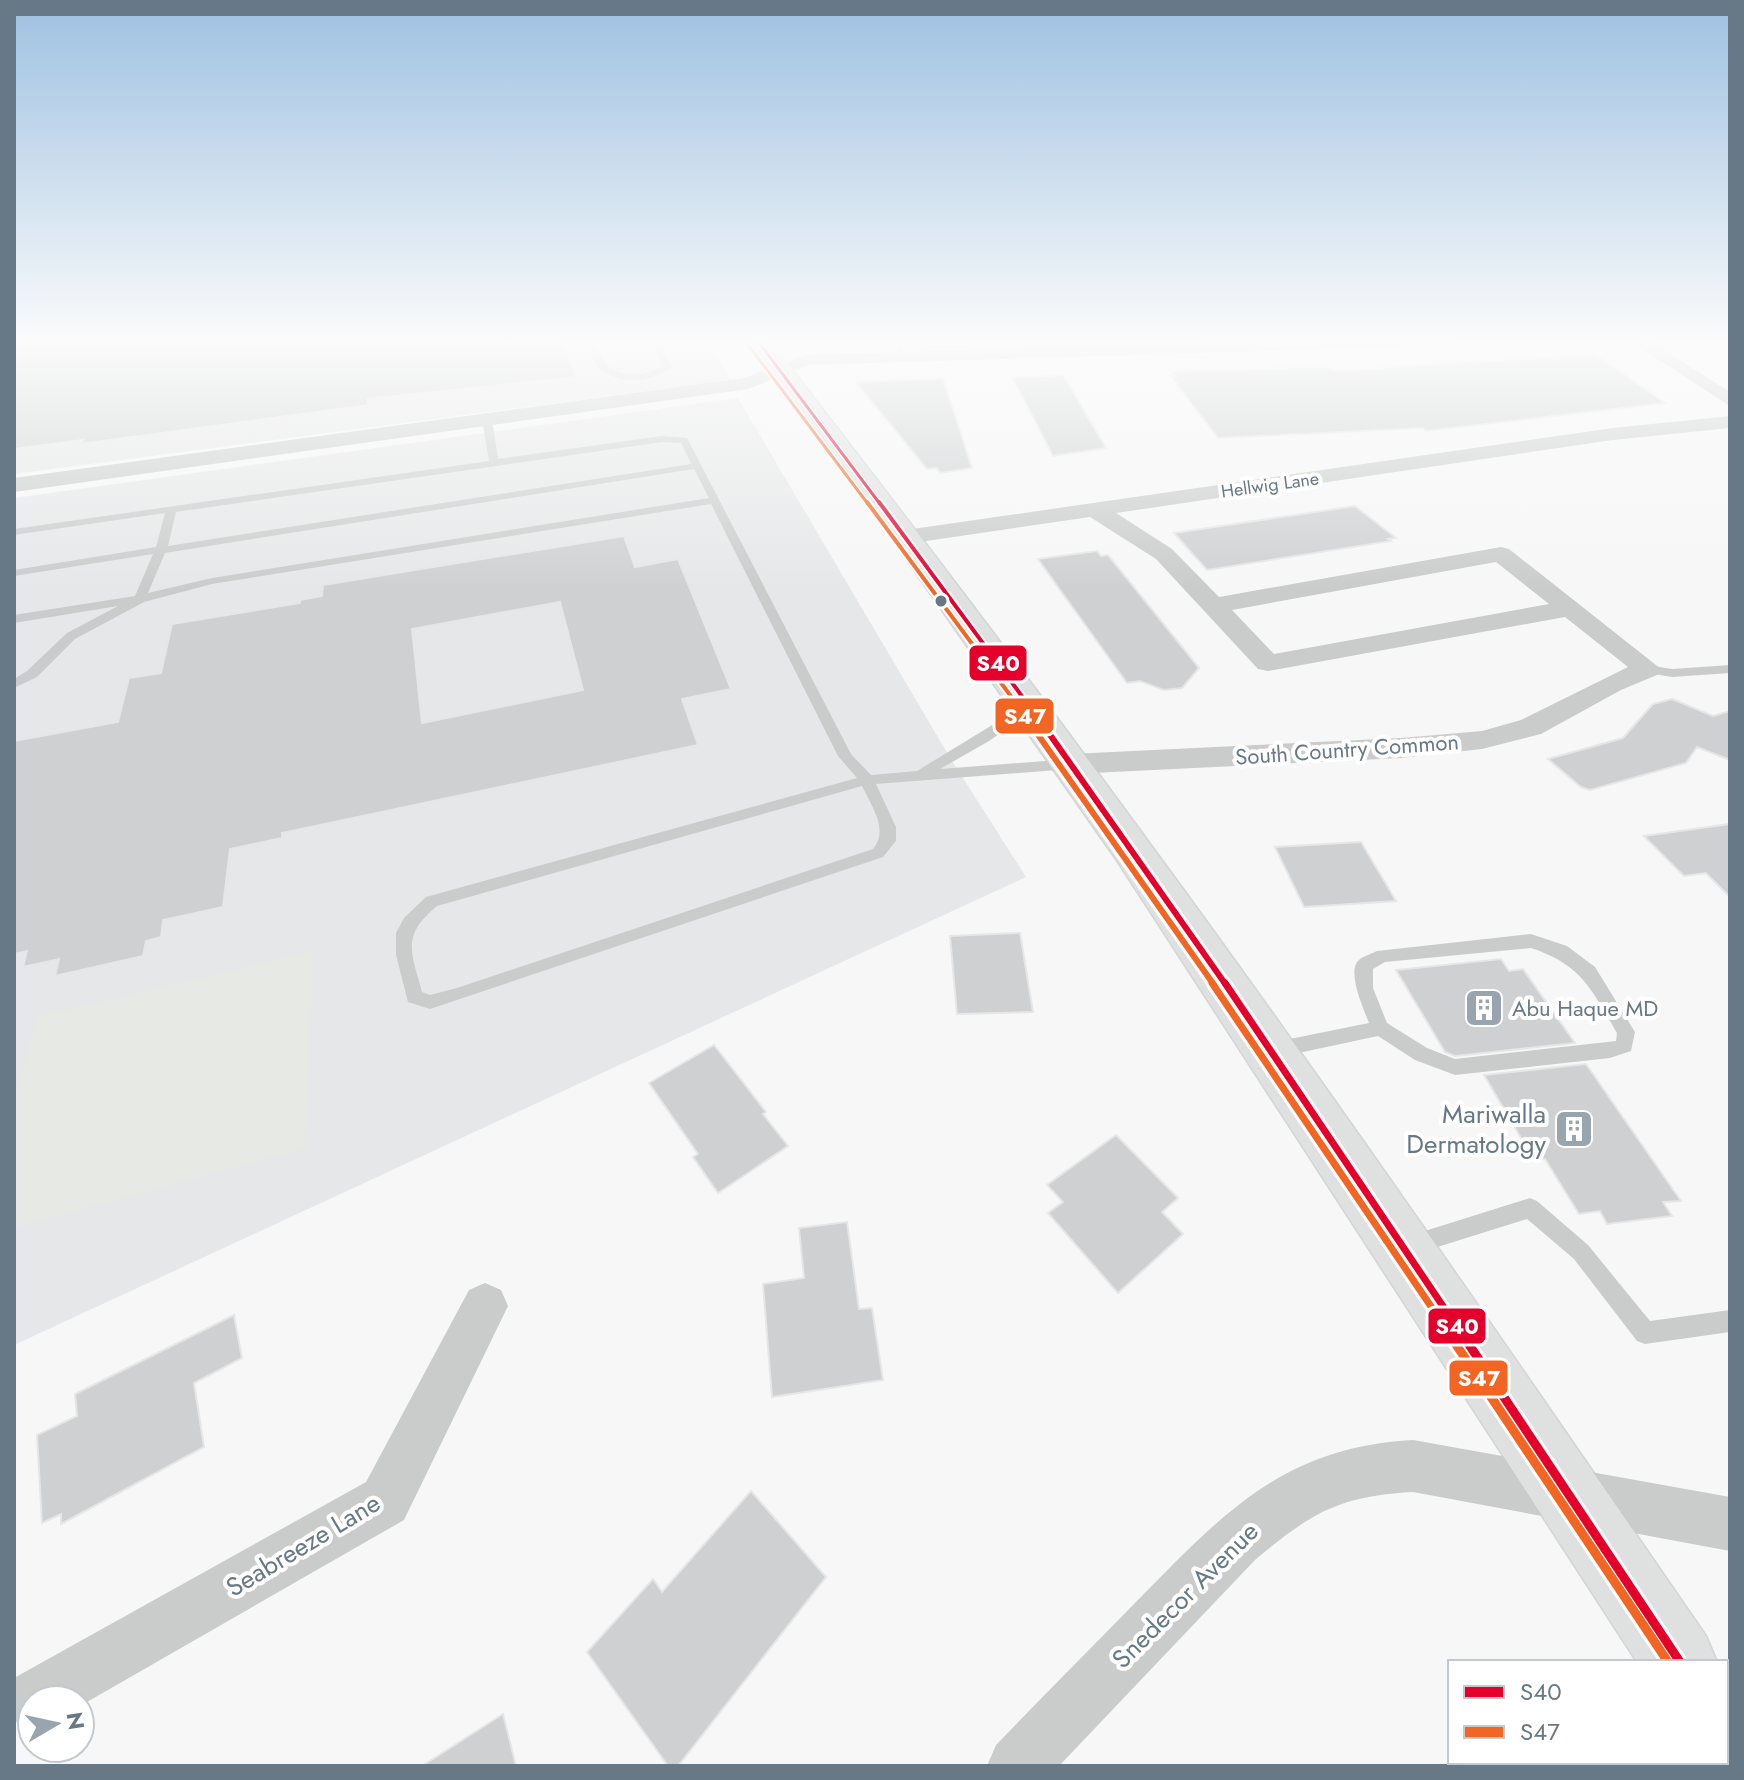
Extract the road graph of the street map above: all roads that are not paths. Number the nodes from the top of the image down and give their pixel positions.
1 (454, 423) edge
2 (488, 423) edge
3 (818, 423) edge
4 (1720, 423) edge
5 (494, 463) junction
6 (696, 466) junction
7 (14, 485) edge
8 (712, 501) junction
9 (171, 510) junction
10 (1095, 510) junction
11 (14, 532) edge
12 (906, 537) junction
13 (161, 550) junction
14 (14, 573) edge
15 (140, 599) junction
16 (1214, 606) junction
17 (1570, 608) junction
18 (14, 619) edge
19 (1647, 669) junction
20 (1730, 669) edge
21 (14, 684) edge
22 (1030, 706) junction
23 (1071, 764) junction
24 (922, 773) junction
25 (867, 780) junction
26 (1380, 1028) junction
27 (1270, 1051) junction
28 (1403, 1248) junction
29 (485, 1306) dead end
30 (1730, 1321) edge
31 (1570, 1495) junction
32 (1730, 1524) edge
33 (1679, 1660) edge
34 (61, 1684) edge
35 (1017, 1766) edge

1 - 7 street
2 - 5 lane
3 - 12 main road
4 - 10 street, Hellwig Lane
5 - 6 lane
5 - 9 lane
6 - 8 lane
6 - 13 lane
8 - 15 lane
8 - 25 lane
9 - 11 lane
9 - 13 lane
10 - 12 street, Hellwig Lane
10 - 16 street
12 - 22 main road
13 - 14 lane
13 - 15 lane
15 - 18 lane
15 - 21 lane
16 - 17 street
16 - 17 street
17 - 19 street
19 - 20 lane
19 - 23 street, South Country Common
22 - 23 main road
22 - 24 lane
23 - 24 lane
23 - 27 main road
24 - 25 lane
25 - 25 lane
26 - 26 lane
26 - 27 lane
27 - 28 main road
28 - 30 lane
28 - 31 main road
29 - 34 street, Seabreeze Lane
31 - 32 street, Snedecor Avenue
31 - 33 main road
31 - 35 street, Snedecor Avenue

